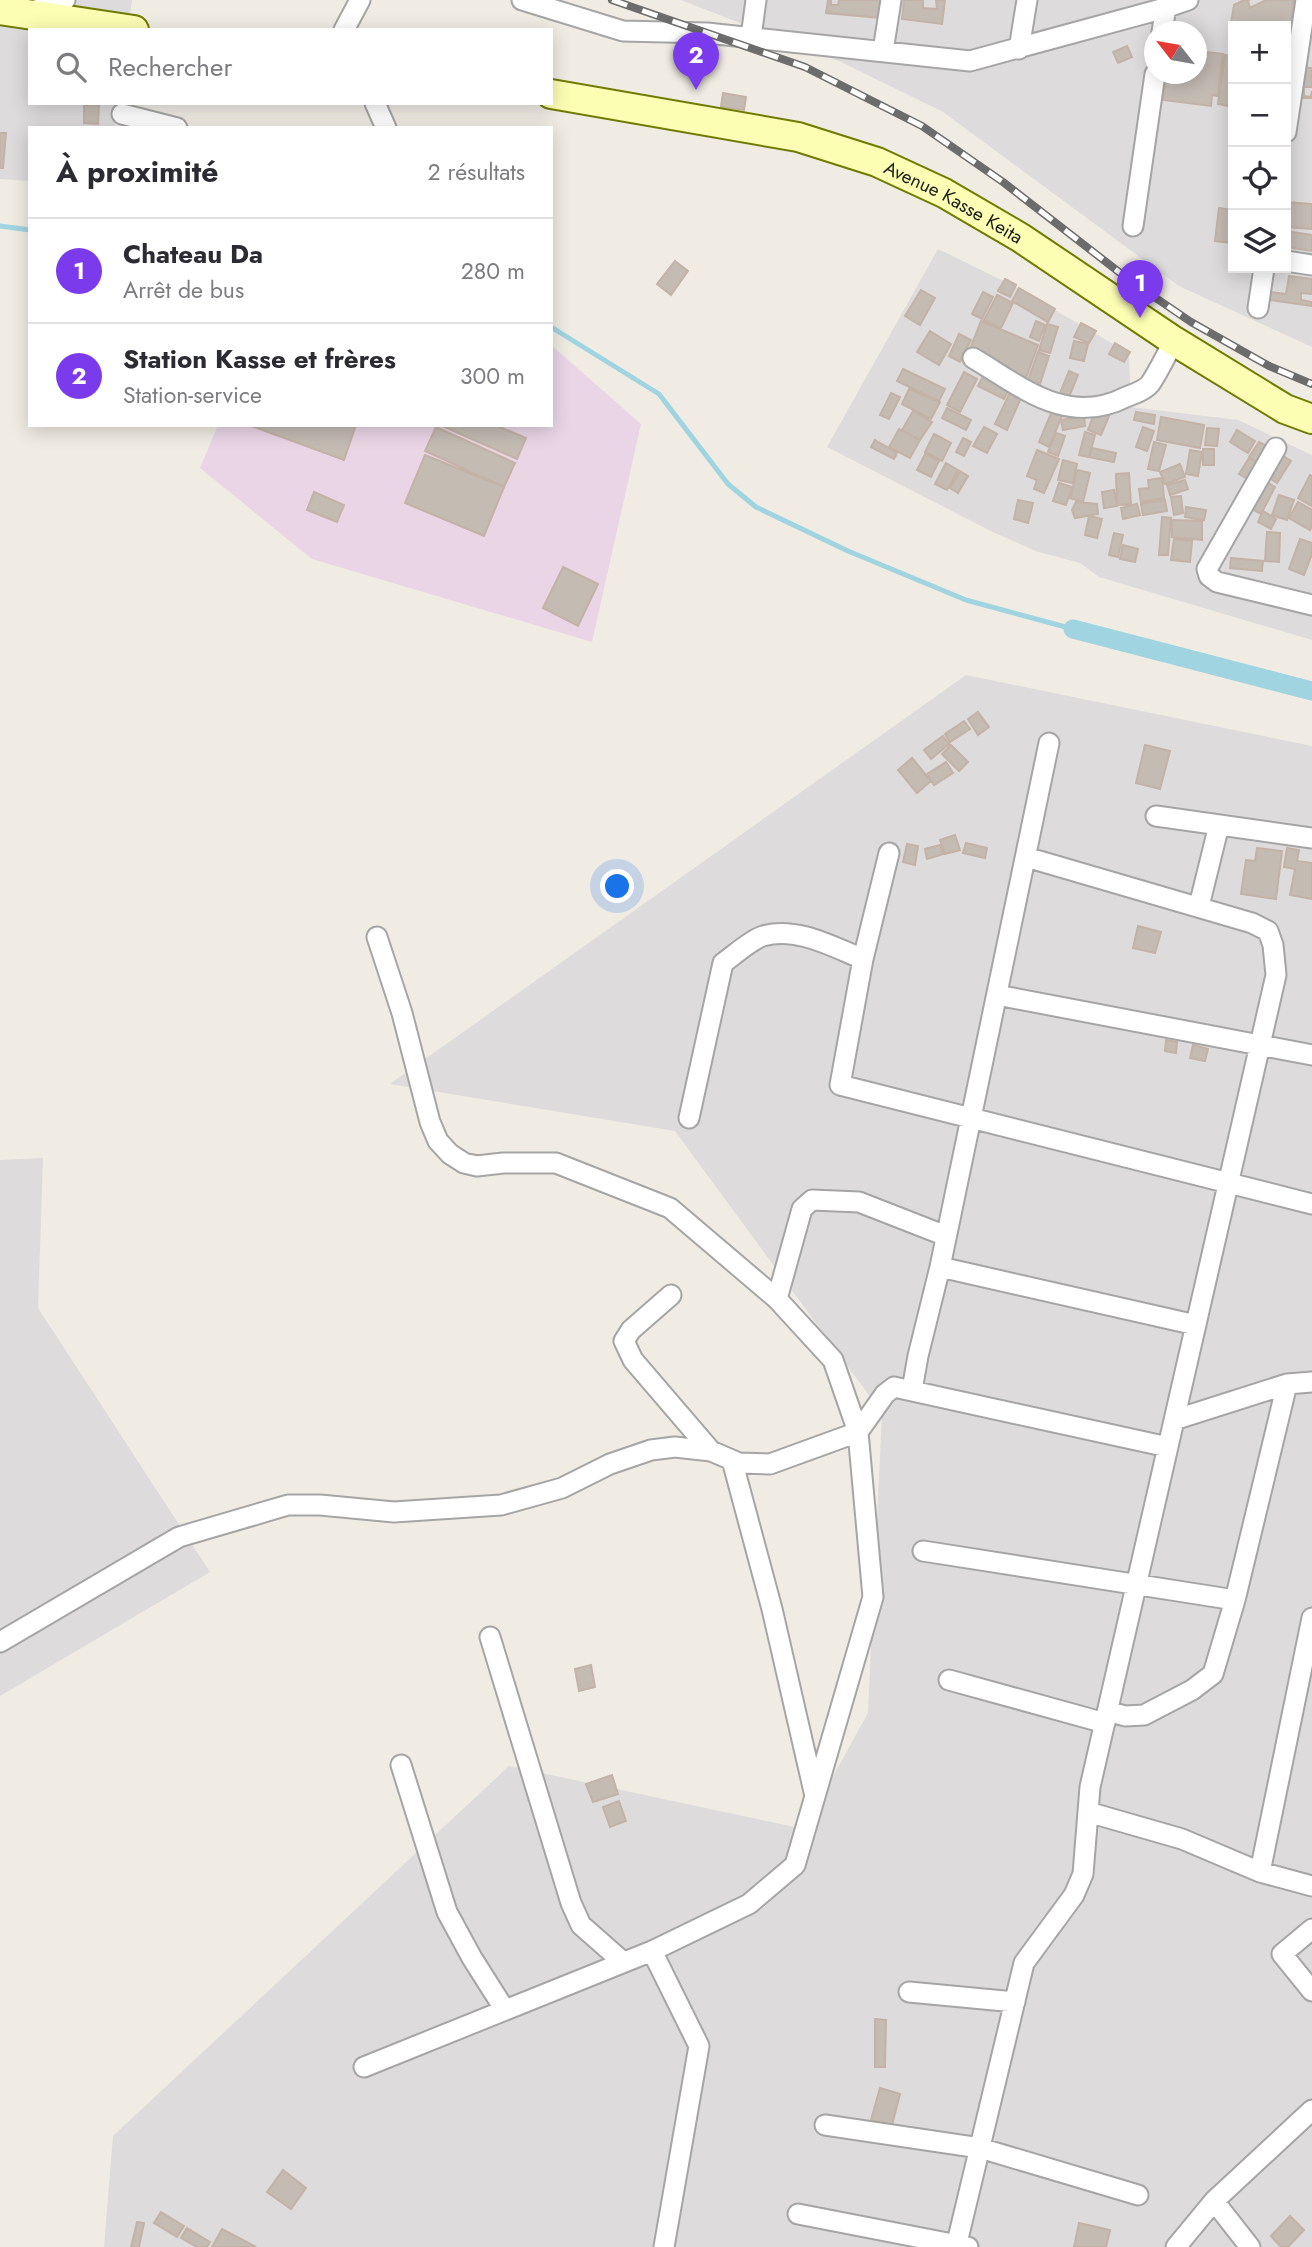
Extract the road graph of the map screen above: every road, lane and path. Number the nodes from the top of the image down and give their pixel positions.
1 (65, 0) edge
2 (360, 0) edge
3 (522, 0) edge
4 (756, 0) edge
5 (891, 0) edge
6 (1027, 0) edge
7 (1188, 0) edge
8 (1306, 0) edge
9 (1166, 4) edge
10 (13, 12) edge
11 (121, 28) edge
12 (345, 28) edge
13 (751, 37) junction
14 (1019, 49) junction
15 (883, 51) junction
16 (1154, 84) edge
17 (553, 94) edge
18 (1291, 99) edge
19 (376, 105) edge
20 (122, 114) dead end
21 (169, 126) edge
22 (385, 126) edge
23 (1133, 226) dead end
24 (1291, 262) edge
25 (1312, 265) edge
26 (1264, 273) edge
27 (1258, 308) dead end
28 (1174, 341) junction
29 (973, 358) dead end
30 (1312, 419) edge
31 (1276, 448) dead end
32 (1312, 605) edge
33 (1049, 743) dead end
34 (1156, 816) dead end
35 (1219, 825) junction
36 (1312, 838) edge
37 (889, 853) dead end
38 (1026, 857) junction
39 (1199, 906) junction
40 (377, 937) dead end
41 (863, 959) junction
42 (997, 995) junction
43 (1260, 1045) junction
44 (1312, 1055) edge
45 (689, 1118) dead end
46 (971, 1118) junction
47 (1228, 1184) junction
48 (1312, 1204) edge
49 (946, 1236) junction
50 (940, 1266) junction
51 (671, 1294) dead end
52 (777, 1298) junction
53 (1196, 1325) junction
54 (1312, 1382) edge
55 (1287, 1384) junction
56 (912, 1390) junction
57 (1174, 1420) junction
58 (858, 1432) junction
59 (1168, 1447) junction
60 (710, 1451) junction
61 (732, 1460) junction
62 (923, 1551) dead end
63 (1136, 1584) junction
64 (1235, 1600) junction
65 (1312, 1618) edge
66 (490, 1637) dead end
67 (0, 1642) edge
68 (948, 1681) dead end
69 (1106, 1717) junction
70 (401, 1765) dead end
71 (815, 1797) junction
72 (1088, 1812) junction
73 (1260, 1872) junction
74 (1312, 1886) edge
75 (1312, 1929) edge
76 (652, 1951) junction
77 (623, 1962) junction
78 (1312, 1991) edge
79 (909, 1992) dead end
80 (1015, 2001) junction
81 (505, 2010) junction
82 (365, 2067) dead end
83 (1312, 2110) edge
84 (825, 2125) dead end
85 (980, 2148) junction
86 (1138, 2195) dead end
87 (1214, 2201) junction
88 (798, 2214) dead end
89 (961, 2246) edge
90 (664, 2247) edge
91 (1177, 2247) edge
92 (1250, 2247) edge

1 - 10 street
2 - 12 street
3 - 13 street
4 - 13 street
5 - 15 street
6 - 14 street
7 - 9 street
8 - 18 street
9 - 14 street
10 - 11 main road
13 - 15 street
14 - 15 street
16 - 23 street
17 - 28 main road, Avenue Kasse Keita
19 - 22 street
20 - 21 street
24 - 25 street
26 - 27 street
28 - 29 street
28 - 30 main road, Avenue Kasse Keita
31 - 32 street
33 - 38 street
34 - 35 street
35 - 36 street
35 - 39 street
37 - 41 street
38 - 39 street
38 - 42 street
39 - 43 street
40 - 52 street
41 - 45 street
41 - 46 street
42 - 43 street
42 - 46 street
43 - 44 street
43 - 47 street
46 - 47 street
46 - 49 street
47 - 48 street
47 - 53 street
49 - 50 street
49 - 52 street
50 - 53 street
50 - 56 street
51 - 60 street
52 - 58 street
53 - 57 street
54 - 55 street
55 - 57 street
55 - 64 street
56 - 58 street
56 - 59 street
57 - 59 street
58 - 61 street
58 - 71 street
59 - 63 street
60 - 61 street
60 - 67 street
61 - 71 street
62 - 63 street
63 - 64 street
63 - 69 street
64 - 69 street
65 - 73 street
66 - 77 street
68 - 69 street
69 - 72 street
70 - 81 street
71 - 76 street
72 - 73 street
72 - 80 street
73 - 74 street
75 - 78 street
76 - 77 street
76 - 90 street
77 - 81 street
79 - 80 street
80 - 85 street
81 - 82 street
83 - 87 street
84 - 85 street
85 - 86 street
85 - 89 street
87 - 91 street
87 - 92 street
88 - 89 street

